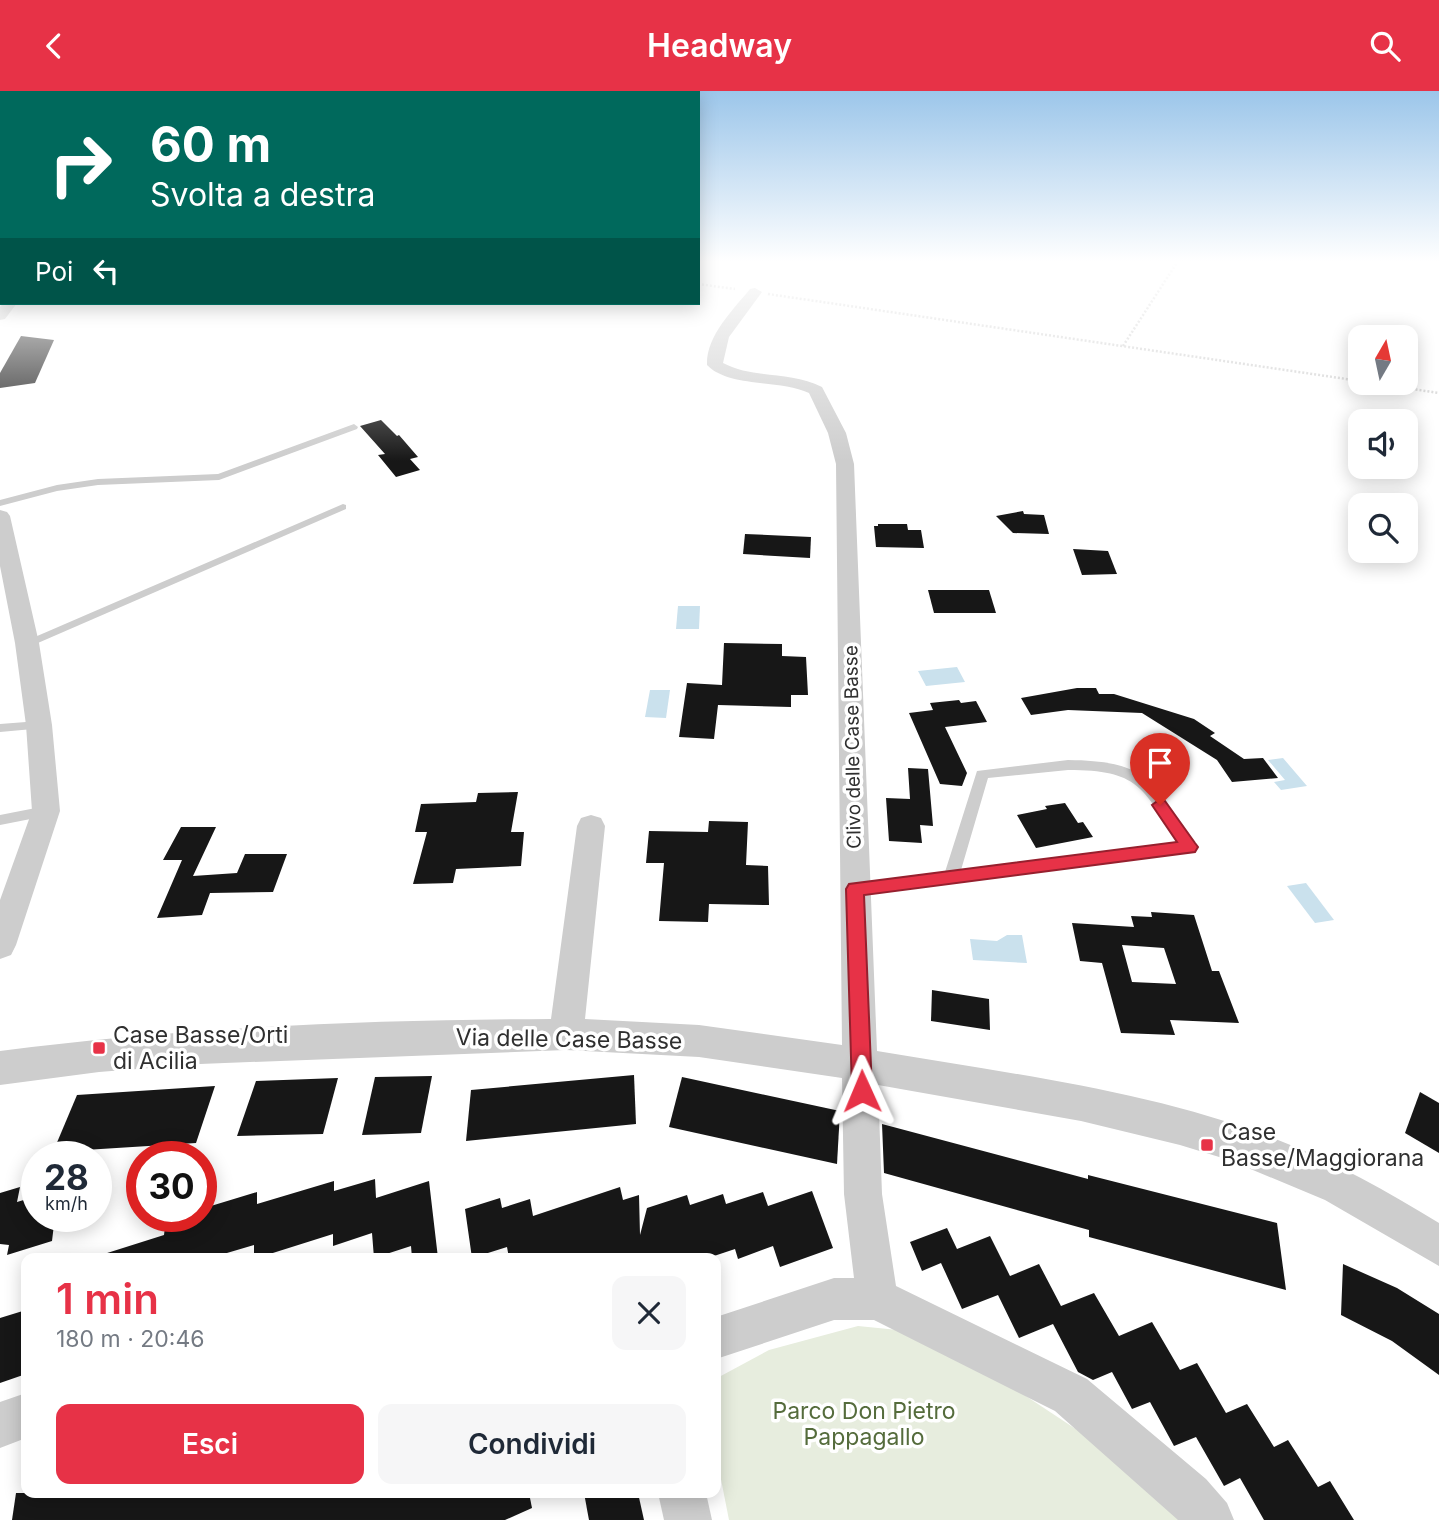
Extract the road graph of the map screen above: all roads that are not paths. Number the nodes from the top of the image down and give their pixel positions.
1 (730, 328) edge
2 (354, 427) dead end
3 (0, 503) edge
4 (343, 507) dead end
5 (0, 516) edge
6 (27, 643) junction
7 (39, 725) junction
8 (0, 728) edge
9 (46, 811) junction
10 (0, 820) edge
11 (591, 826) dead end
12 (951, 877) junction
13 (855, 889) junction
14 (0, 945) edge
15 (566, 1034) junction
16 (862, 1066) junction
17 (0, 1068) edge
18 (1439, 1246) edge
19 (877, 1299) junction
20 (721, 1336) edge
21 (21, 1418) edge
22 (0, 1425) edge
23 (683, 1498) edge
24 (688, 1520) edge
25 (1210, 1520) edge

1 - 13 street, Clivo delle Case Basse
2 - 3 lane
4 - 6 lane
5 - 6 street
6 - 7 street
7 - 8 lane
7 - 9 street
9 - 10 lane
9 - 14 street
11 - 15 street, Via delle Case Basse
12 - 12 lane
12 - 13 lane
13 - 16 street, Clivo delle Case Basse
15 - 16 street, Via delle Case Basse
15 - 17 street, Via delle Case Basse
16 - 18 street, Via delle Case Basse
16 - 19 street, Clivo delle Case Basse
19 - 20 street
19 - 25 street
21 - 22 street
23 - 24 street

